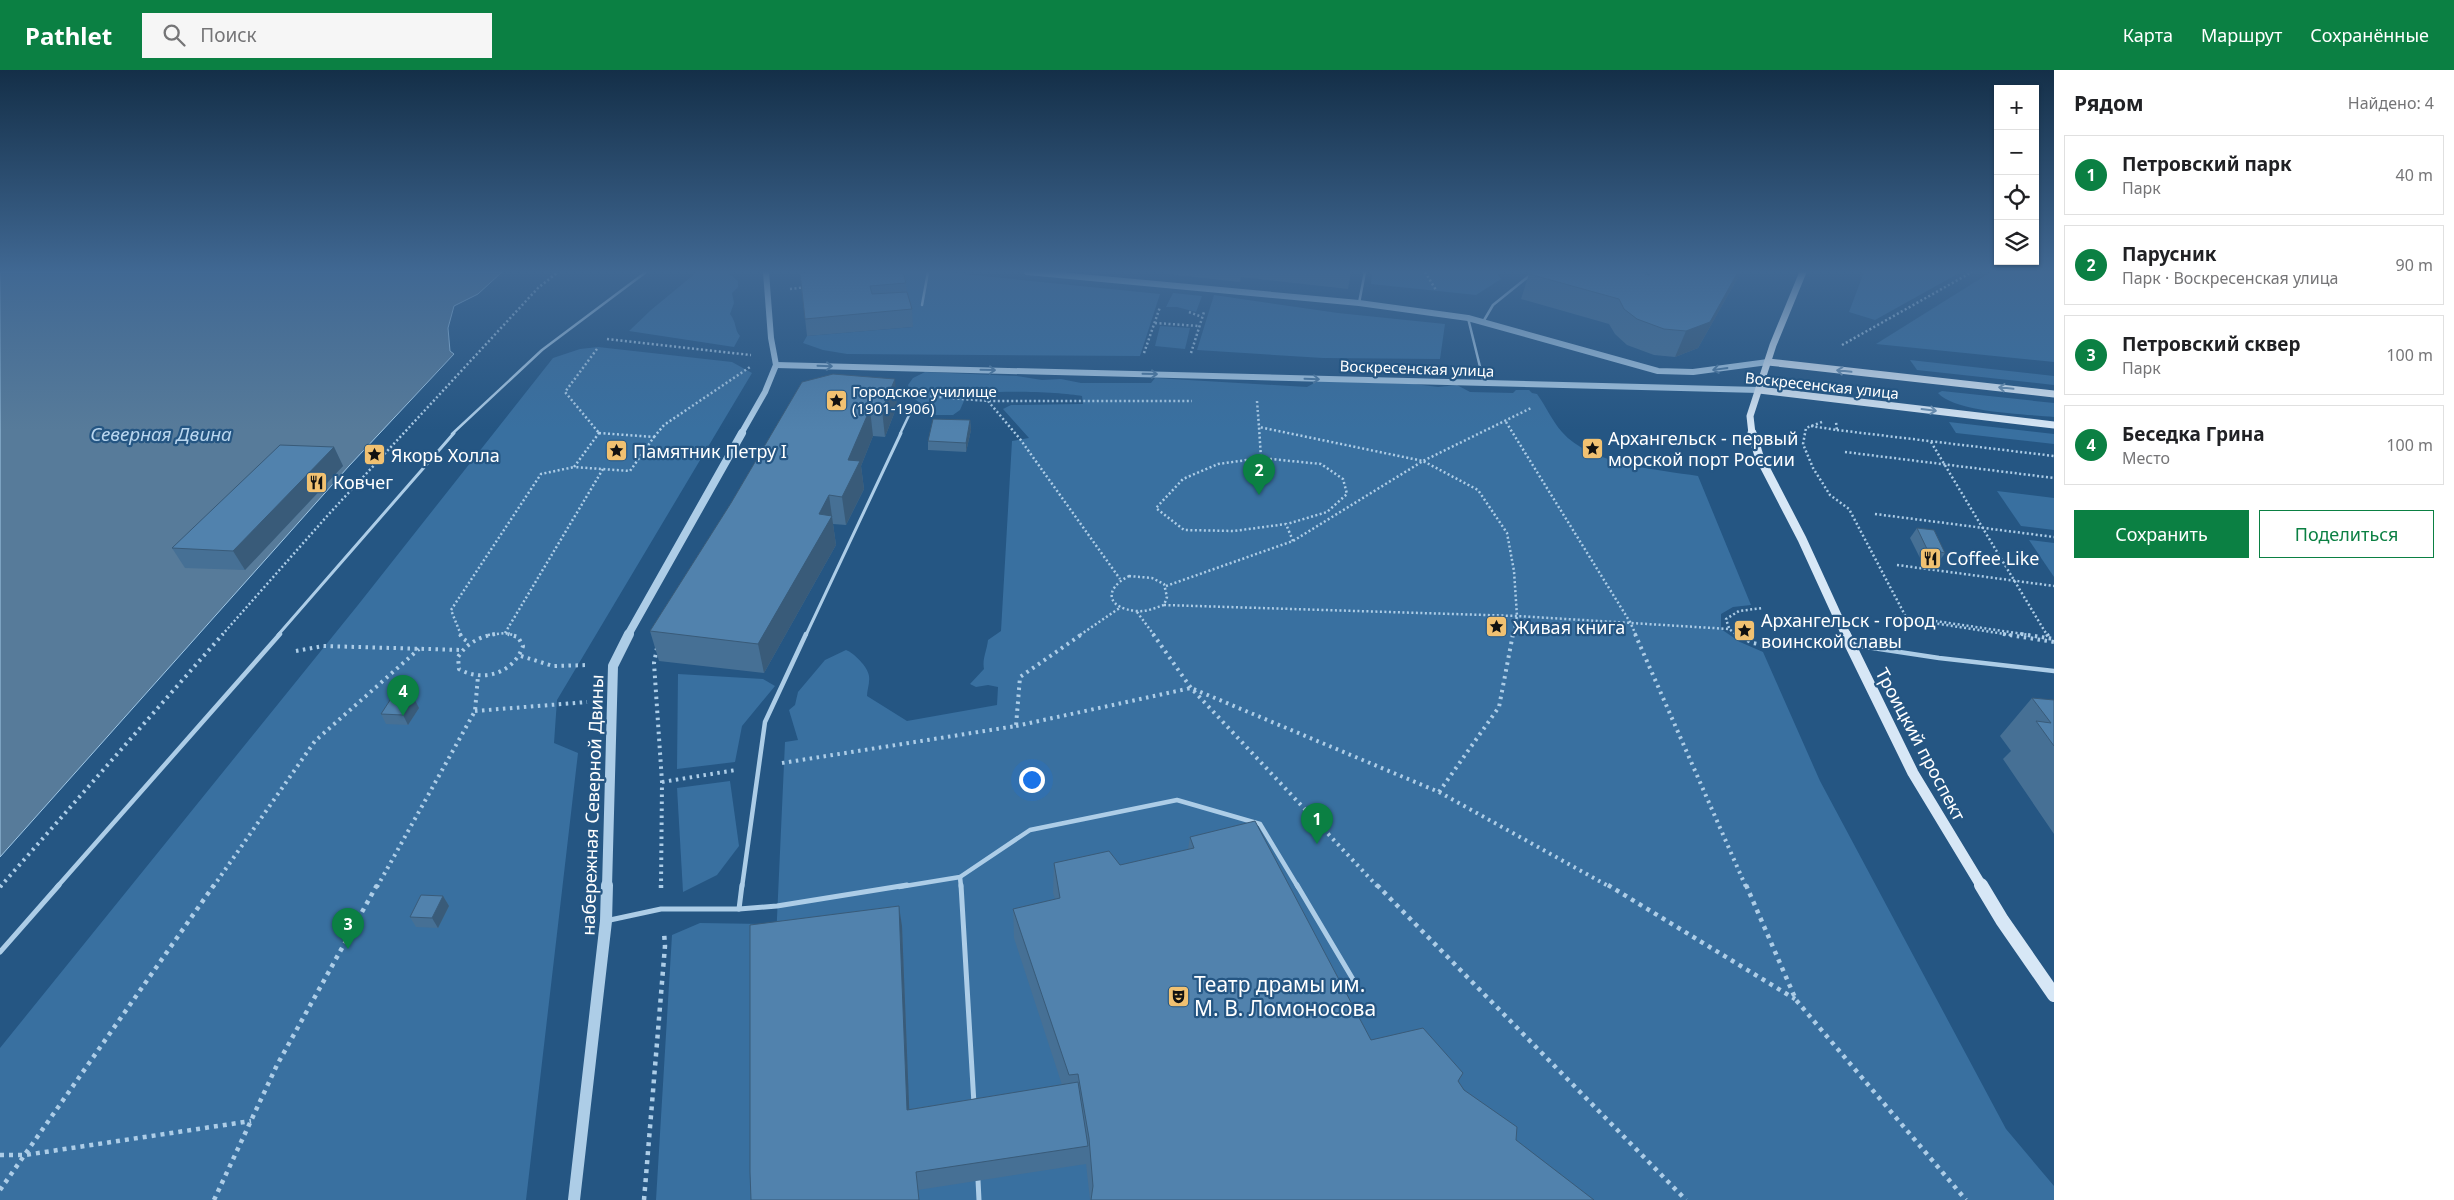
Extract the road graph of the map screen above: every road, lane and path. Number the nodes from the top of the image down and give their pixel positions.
1 (504, 325) edge
2 (576, 325) edge
3 (770, 325) edge
4 (1154, 325) edge
5 (1180, 325) edge
6 (1470, 325) edge
7 (1493, 325) edge
8 (1782, 325) edge
9 (1878, 325) edge
10 (1199, 326) joint
11 (607, 339) dead end
12 (597, 349) dead end
13 (1835, 349) dead end
14 (754, 355) dead end
15 (1768, 362) junction
16 (756, 363) dead end
17 (776, 365) junction
18 (1138, 374) junction
19 (1184, 375) junction
20 (1484, 383) junction
21 (1759, 390) junction
22 (2054, 394) edge
23 (920, 395) dead end
24 (1257, 401) dead end
25 (1536, 406) dead end
26 (911, 411) dead end
27 (1826, 420) dead end
28 (1831, 421) dead end
29 (1506, 422) junction
30 (2054, 425) edge
31 (1811, 426) junction
32 (1259, 427) junction
33 (1837, 430) junction
34 (599, 433) junction
35 (654, 437) junction
36 (1931, 442) junction
37 (1845, 452) dead end
38 (2054, 456) edge
39 (1261, 458) junction
40 (1423, 461) junction
41 (1944, 464) junction
42 (574, 467) junction
43 (602, 469) junction
44 (2054, 478) edge
45 (1875, 514) dead end
46 (1286, 524) junction
47 (1982, 528) junction
48 (2054, 537) edge
49 (1293, 541) junction
50 (1898, 564) dead end
51 (1120, 579) junction
52 (2014, 580) junction
53 (1166, 586) junction
54 (2054, 586) edge
55 (1164, 605) junction
56 (1121, 607) junction
57 (1763, 608) dead end
58 (1137, 612) junction
59 (1517, 616) junction
60 (1922, 619) dead end
61 (1630, 622) junction
62 (1729, 629) junction
63 (506, 633) junction
64 (2049, 638) junction
65 (2054, 640) edge
66 (470, 643) junction
67 (1850, 644) junction
68 (323, 646) dead end
69 (657, 647) edge
70 (1780, 648) dead end
71 (419, 649) junction
72 (462, 650) junction
73 (521, 656) junction
74 (613, 666) junction
75 (2054, 671) edge
76 (478, 676) junction
77 (1191, 688) junction
78 (595, 701) dead end
79 (475, 711) junction
80 (1016, 726) junction
81 (759, 766) junction
82 (662, 782) junction
83 (1439, 792) junction
84 (960, 877) junction
85 (0, 887) edge
86 (661, 909) junction
87 (739, 909) junction
88 (606, 920) junction
89 (0, 952) edge
90 (1354, 981) dead end
91 (2054, 995) edge
92 (1796, 1000) junction
93 (974, 1109) edge
94 (251, 1121) junction
95 (0, 1155) edge
96 (25, 1155) junction
97 (978, 1180) edge
98 (0, 1190) edge
99 (214, 1200) edge
100 (574, 1200) edge
101 (644, 1200) edge
102 (979, 1200) edge
103 (1686, 1200) edge
104 (1966, 1200) edge

1 - 85 path
2 - 89 lane
3 - 17 street
4 - 18 path
5 - 10 path
6 - 20 lane
15 -> 7 street, Воскресенская улица
8 - 15 main road, Троицкий проспект
9 - 13 path
10 - 19 path
11 - 14 path
12 - 34 path
15 - 21 main road, Троицкий проспект
22 -> 15 main road, Воскресенская улица
16 - 35 path
17 -> 18 street, Воскресенская улица
17 - 74 street, набережная Северной Двины
18 -> 19 street, Воскресенская улица
19 -> 20 street, Воскресенская улица
20 - 21 street, Воскресенская улица
21 -> 30 main road, Воскресенская улица
21 - 67 main road, Троицкий проспект
23 - 51 path
24 - 32 path
25 - 29 path
26 - 81 lane
27 - 31 path
28 - 33 path
29 - 40 path
29 - 61 path
31 - 33 path
31 - 65 path
32 - 39 path
32 - 40 path
33 - 36 path
34 - 35 path
34 - 42 path
35 - 43 path
36 - 38 path
36 - 41 path
37 - 41 path
39 - 46 path
39 - 46 path
40 - 49 path
40 - 59 path
41 - 44 path
41 - 47 path
42 - 43 path
42 - 66 path
43 - 63 path
45 - 47 path
46 - 49 path
47 - 48 path
47 - 52 path
49 - 53 path
50 - 52 path
51 - 53 path
51 - 56 path
52 - 54 path
52 - 64 path
53 - 55 path
55 - 58 path
55 - 59 path
56 - 58 path
56 - 80 path
57 - 62 path
58 - 77 path
59 - 61 path
59 - 83 path
60 - 64 path
61 - 62 path
61 - 92 path
62 - 70 path
63 - 66 path
63 - 73 path
64 - 65 path
66 - 72 path
67 - 75 lane
67 - 91 main road, Троицкий проспект
68 - 71 path
69 - 82 path
71 - 72 path
71 - 96 path
72 - 76 path
73 - 74 path
73 - 76 path
74 - 88 street, набережная Северной Двины
76 - 79 path
77 - 80 path
77 - 83 path
77 - 103 path
78 - 79 path
79 - 94 path
80 - 81 path
81 - 82 path
81 - 87 lane
82 - 86 path
83 - 92 path
84 - 87 lane
84 - 90 lane
84 - 93 lane
86 - 87 lane
86 - 88 lane
86 - 101 path
88 - 100 street, набережная Северной Двины
92 - 104 path
94 - 96 path
94 - 99 path
95 - 96 path
96 - 98 path
97 - 102 lane

